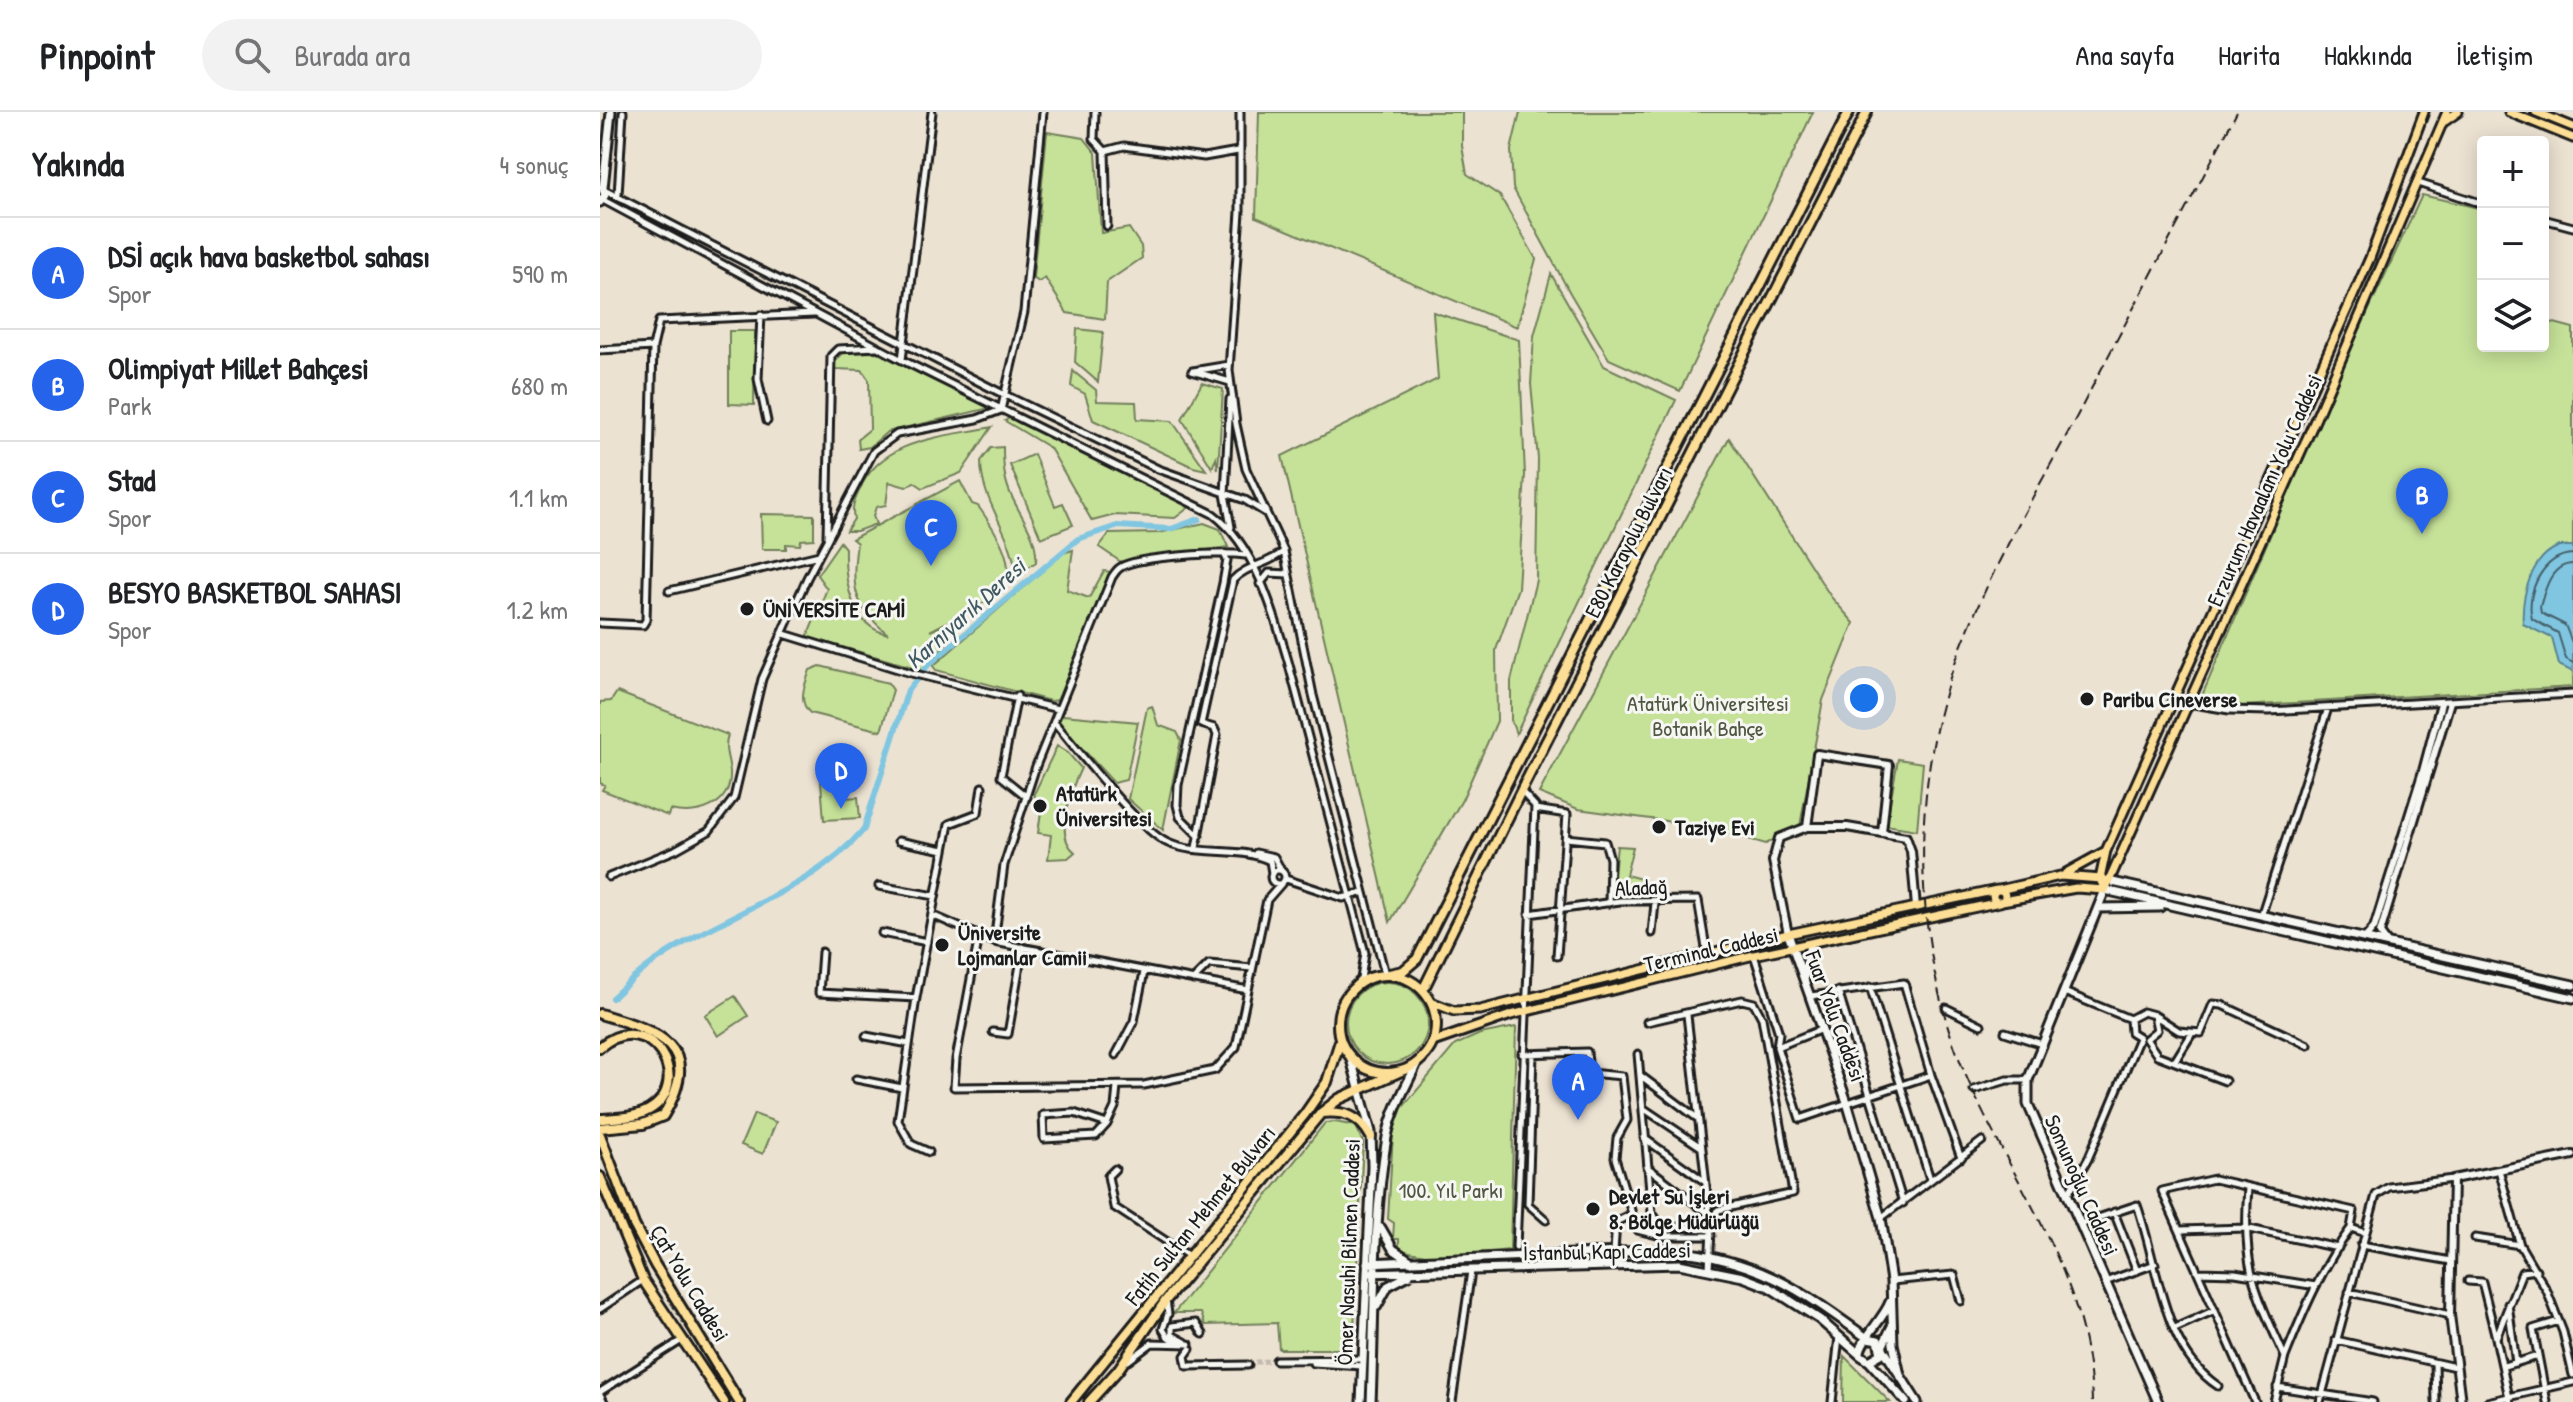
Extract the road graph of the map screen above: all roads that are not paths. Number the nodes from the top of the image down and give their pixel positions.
1 (611, 112) edge
2 (623, 112) edge
3 (932, 112) edge
4 (1043, 112) edge
5 (1095, 112) edge
6 (1240, 112) edge
7 (1849, 112) edge
8 (1867, 112) edge
9 (2424, 112) edge
10 (2447, 112) edge
11 (2458, 112) edge
12 (2509, 112) edge
13 (2536, 112) edge
14 (2444, 122) junction
15 (2573, 127) edge
16 (2573, 138) edge
17 (1105, 151) junction
18 (1238, 151) junction
19 (2418, 183) junction
20 (602, 188) edge
21 (618, 196) junction
22 (601, 201) edge
23 (2477, 202) edge
24 (2549, 221) edge
25 (1107, 226) dead end
26 (2573, 227) edge
27 (679, 228) junction
28 (674, 239) junction
29 (765, 271) junction
30 (759, 283) junction
31 (815, 314) junction
32 (761, 315) junction
33 (903, 344) junction
34 (653, 347) junction
35 (877, 347) junction
36 (600, 350) edge
37 (902, 360) junction
38 (1229, 365) junction
39 (1230, 379) junction
40 (2309, 388) junction
41 (1005, 395) junction
42 (2326, 396) junction
43 (1001, 410) junction
44 (2299, 411) junction
45 (2316, 418) junction
46 (767, 421) dead end
47 (1094, 438) junction
48 (1089, 451) junction
49 (1225, 494) junction
50 (1267, 514) junction
51 (1231, 527) junction
52 (2244, 537) junction
53 (827, 543) junction
54 (2260, 544) junction
55 (1284, 551) junction
56 (1224, 554) junction
57 (820, 555) junction
58 (1246, 556) junction
59 (1251, 566) junction
60 (1288, 574) junction
61 (1260, 584) junction
62 (669, 591) dead end
63 (600, 623) edge
64 (784, 634) junction
65 (2573, 694) edge
66 (1017, 696) junction
67 (2450, 702) junction
68 (2188, 703) junction
69 (2441, 703) junction
70 (2328, 708) junction
71 (1058, 709) junction
72 (1190, 721) junction
73 (1054, 722) junction
74 (1201, 724) junction
75 (982, 787) dead end
76 (1521, 791) junction
77 (1027, 797) junction
78 (1535, 809) junction
79 (1807, 827) junction
80 (1882, 832) junction
81 (1199, 836) junction
82 (1566, 838) junction
83 (898, 841) dead end
84 (1196, 848) junction
85 (944, 850) junction
86 (2106, 851) junction
87 (1254, 853) junction
88 (1281, 871) junction
89 (1272, 873) junction
90 (2060, 876) junction
91 (609, 877) dead end
92 (2104, 880) junction
93 (1283, 882) junction
94 (879, 886) dead end
95 (1998, 890) junction
96 (2105, 890) junction
97 (1363, 892) junction
98 (935, 896) junction
99 (1350, 897) junction
100 (2001, 902) junction
101 (1609, 903) junction
102 (1655, 903) junction
103 (2167, 906) junction
104 (1916, 907) junction
105 (2099, 908) junction
106 (1560, 911) junction
107 (2262, 913) junction
108 (1529, 914) junction
109 (931, 915) junction
110 (2258, 928) junction
111 (882, 933) dead end
112 (1652, 933) dead end
113 (1788, 934) junction
114 (979, 936) junction
115 (2366, 937) junction
116 (2386, 941) junction
117 (927, 942) junction
118 (994, 942) junction
119 (1810, 944) junction
120 (1023, 947) junction
121 (1792, 948) junction
122 (822, 952) dead end
123 (1708, 954) junction
124 (1754, 955) junction
125 (1557, 956) dead end
126 (1252, 968) junction
127 (1144, 972) junction
128 (1387, 974) junction
129 (1193, 980) junction
130 (1804, 980) junction
131 (2573, 985) edge
132 (1354, 986) junction
133 (1870, 987) junction
134 (1248, 990) junction
135 (1423, 990) junction
136 (1838, 991) junction
137 (2064, 992) junction
138 (1811, 996) junction
139 (916, 998) junction
140 (2573, 998) edge
141 (1526, 999) junction
142 (1431, 1002) junction
143 (1946, 1008) dead end
144 (1527, 1011) junction
145 (600, 1014) edge
146 (1687, 1015) junction
147 (2154, 1015) junction
148 (2130, 1019) junction
149 (1647, 1022) dead end
150 (1981, 1025) dead end
151 (1822, 1029) junction
152 (993, 1032) dead end
153 (2005, 1032) dead end
154 (2191, 1034) junction
155 (866, 1036) dead end
156 (2143, 1038) junction
157 (1340, 1041) junction
158 (1433, 1042) junction
159 (909, 1044) junction
160 (2042, 1044) junction
161 (2308, 1045) dead end
162 (600, 1047) edge
163 (1777, 1047) junction
164 (1522, 1054) junction
165 (1533, 1054) junction
166 (1638, 1054) dead end
167 (1116, 1055) dead end
168 (1351, 1059) junction
169 (2175, 1061) junction
170 (1417, 1063) junction
171 (1401, 1071) junction
172 (1931, 1075) junction
173 (1640, 1076) junction
174 (856, 1079) dead end
175 (2028, 1080) junction
176 (2225, 1081) dead end
177 (1899, 1086) junction
178 (1117, 1087) junction
179 (902, 1088) junction
180 (1360, 1088) junction
181 (1974, 1090) dead end
182 (1870, 1096) junction
183 (1847, 1102) junction
184 (1642, 1108) junction
185 (1321, 1113) junction
186 (1698, 1119) junction
187 (603, 1123) edge
188 (1107, 1124) junction
189 (600, 1135) edge
190 (1371, 1137) junction
191 (1643, 1138) junction
192 (1982, 1141) dead end
193 (1701, 1147) junction
194 (929, 1152) dead end
195 (2573, 1155) edge
196 (1961, 1158) junction
197 (1647, 1167) junction
198 (1115, 1169) dead end
199 (2499, 1169) junction
200 (600, 1177) edge
201 (1930, 1179) junction
202 (2453, 1179) junction
203 (1705, 1182) junction
204 (2248, 1187) junction
205 (2067, 1196) junction
206 (600, 1197) edge
207 (1903, 1203) junction
208 (2114, 1212) junction
209 (1632, 1214) junction
210 (1709, 1214) junction
211 (1881, 1218) junction
212 (1546, 1220) dead end
213 (616, 1221) junction
214 (1379, 1221) junction
215 (2080, 1224) junction
216 (2245, 1228) junction
217 (2351, 1228) junction
218 (2180, 1230) junction
219 (1711, 1233) junction
220 (2365, 1233) junction
221 (2475, 1238) dead end
222 (2361, 1245) junction
223 (2520, 1245) junction
224 (1516, 1247) dead end
225 (2338, 1248) junction
226 (1613, 1251) junction
227 (1711, 1255) junction
228 (1189, 1256) junction
229 (2451, 1261) junction
230 (1367, 1263) junction
231 (1377, 1263) junction
232 (1414, 1263) junction
233 (2155, 1264) junction
234 (1613, 1266) junction
235 (1709, 1269) junction
236 (2536, 1270) junction
237 (1471, 1271) junction
238 (2137, 1271) junction
239 (1423, 1272) junction
240 (2199, 1272) junction
241 (1367, 1273) junction
242 (1377, 1273) junction
243 (2250, 1277) junction
244 (643, 1280) junction
245 (1891, 1281) junction
246 (2468, 1281) dead end
247 (2105, 1282) junction
248 (2316, 1286) junction
249 (2349, 1292) junction
250 (1166, 1300) junction
251 (1961, 1301) dead end
252 (1890, 1302) junction
253 (2507, 1303) junction
254 (600, 1309) edge
255 (2215, 1310) junction
256 (1375, 1312) junction
257 (2450, 1315) junction
258 (2559, 1321) junction
259 (1891, 1327) junction
260 (2175, 1328) junction
261 (1203, 1334) dead end
262 (1839, 1335) junction
263 (1867, 1338) junction
264 (2496, 1338) junction
265 (683, 1340) junction
266 (2336, 1340) junction
267 (1882, 1347) junction
268 (1190, 1349) junction
269 (1860, 1355) junction
270 (2538, 1356) junction
271 (2285, 1357) junction
272 (1869, 1361) junction
273 (1276, 1362) tunnel mouth
274 (1363, 1362) junction
275 (2516, 1363) junction
276 (1248, 1364) tunnel mouth
277 (2435, 1364) junction
278 (2504, 1366) junction
279 (2455, 1367) junction
280 (1118, 1370) junction
281 (1900, 1375) junction
282 (2573, 1375) edge
283 (2573, 1382) edge
284 (2218, 1386) dead end
285 (2277, 1387) junction
286 (2544, 1387) junction
287 (2323, 1392) junction
288 (600, 1393) edge
289 (2509, 1399) edge
290 (604, 1402) edge
291 (724, 1402) edge
292 (739, 1402) edge
293 (1071, 1402) edge
294 (1089, 1402) edge
295 (1361, 1402) edge
296 (1371, 1402) edge
297 (1452, 1402) edge
298 (1832, 1402) edge
299 (1906, 1402) edge
300 (1917, 1402) edge
301 (2158, 1402) edge
302 (2255, 1402) edge
303 (2274, 1402) edge
304 (2320, 1402) edge
305 (2373, 1402) edge
306 (2436, 1402) edge
307 (2461, 1402) edge
308 (2487, 1402) edge
309 (2547, 1402) edge

1 - 20 main road
2 - 21 street
3 - 33 street
4 - 41 street
5 - 17 street
6 - 18 street
7 - 128 highway, E80 Karayolu Bulvarı
8 - 76 highway, E80 Karayolu Bulvarı
9 - 40 main road, Erzurum Havaalanı Yolu Caddesi
10 - 14 main road, Erzurum Havaalanı Yolu Caddesi
11 - 14 main road
12 - 16 main road
13 - 15 main road
14 - 19 main road, Erzurum Havaalanı Yolu Caddesi
17 - 18 street
17 - 25 street
18 - 38 street
19 - 23 street
19 - 42 main road, Erzurum Havaalanı Yolu Caddesi
20 - 21 street
20 - 22 main road
21 - 27 street
22 - 28 street
24 - 26 street
27 - 28 street
27 - 29 street
28 - 30 street
29 - 30 street
29 - 33 street
30 - 31 street
31 - 32 street
31 - 35 street
32 - 34 street
32 - 46 street
33 - 37 street
33 - 41 street
34 - 36 street
34 - 63 street
35 - 37 street
35 - 53 street
37 - 43 street
38 - 39 street
38 - 39 street
39 - 49 street
39 - 50 street
40 - 42 main road
40 - 44 main road, Erzurum Havaalanı Yolu Caddesi
41 - 43 street
41 - 47 street
42 - 45 main road, Erzurum Havaalanı Yolu Caddesi
43 - 48 street
43 - 53 street
44 - 45 main road
44 - 52 main road, Erzurum Havaalanı Yolu Caddesi
45 - 54 main road, Erzurum Havaalanı Yolu Caddesi
47 - 48 street
47 - 49 street
48 - 51 street
49 - 50 street
49 - 51 street
50 - 55 street
51 - 58 street
52 - 54 main road
52 - 86 main road, Erzurum Havaalanı Yolu Caddesi
53 - 57 street
54 - 68 main road, Erzurum Havaalanı Yolu Caddesi
55 - 59 street
55 - 60 street
56 - 58 street
56 - 71 street
56 - 72 street
57 - 62 street
57 - 64 street
58 - 59 street
59 - 61 street
59 - 74 street
60 - 61 street
60 - 97 street
61 - 99 street
64 - 66 street
64 - 91 street
65 - 67 street
66 - 71 street
66 - 77 street
67 - 69 street
67 - 116 street
68 - 70 street
68 - 92 main road, Erzurum Havaalanı Yolu Caddesi
69 - 70 street
69 - 115 street
70 - 107 street
71 - 73 street
72 - 74 street
72 - 81 street
73 - 77 street
73 - 84 street
74 - 81 street
75 - 85 street
76 - 78 street
76 - 135 highway, E80 Karayolu Bulvarı
77 - 118 street
78 - 82 street
78 - 108 street
79 - 80 street
79 - 80 street
79 - 113 street, Fuar Yolu Caddesi
80 - 104 street
81 - 84 street
82 - 101 street
82 - 106 street
83 - 85 street
84 - 87 street
85 - 98 street
86 - 90 main road
86 - 92 main road, Erzurum Havaalanı Yolu Caddesi
87 - 88 street
87 - 89 street
88 - 89 street
88 - 93 street
89 - 93 street
90 - 92 main road, Terminal Caddesi
90 - 95 main road, Terminal Caddesi
92 - 96 main road
92 - 107 main road
93 - 99 street
93 - 126 street
94 - 98 street
95 - 100 main road
95 - 104 main road, Terminal Caddesi
96 - 100 main road, Terminal Caddesi
96 - 103 main road
96 - 105 main road, Somunoğlu Caddesi
97 - 99 street
97 - 128 street
98 - 109 street
99 - 132 street
100 - 119 main road, Terminal Caddesi
101 - 102 street, Aladağ
101 - 106 street, Aladağ
102 - 112 street
102 - 123 street, Aladağ
103 - 105 main road
103 - 110 main road
104 - 113 main road, Terminal Caddesi
105 - 137 main road, Somunoğlu Caddesi
106 - 108 street, Aladağ
106 - 125 street
107 - 110 main road
107 - 115 main road
108 - 141 street
109 - 114 street
109 - 117 street
110 - 140 main road
111 - 117 street
113 - 121 main road, Fuar Yolu Caddesi
113 - 123 main road, Terminal Caddesi
114 - 118 street
114 - 178 street
115 - 116 main road
116 - 131 main road
117 - 139 street
118 - 120 street
119 - 121 main road, Terminal Caddesi
119 - 130 main road
120 - 127 street
120 - 152 street
121 - 124 main road, Terminal Caddesi
121 - 130 main road, Fuar Yolu Caddesi
122 - 139 street
123 - 141 main road, Terminal Caddesi
124 - 144 main road, Terminal Caddesi
124 - 163 street
126 - 129 street
126 - 134 street
127 - 129 street
127 - 167 street
128 - 132 highway
128 - 135 highway
129 - 134 street
130 - 138 main road, Fuar Yolu Caddesi
132 - 157 highway
133 - 136 street
133 - 172 street
133 - 177 street
134 - 178 street
135 - 142 highway
136 - 138 street
136 - 182 street
137 - 148 street
137 - 160 main road, Somunoğlu Caddesi
138 - 151 main road, Fuar Yolu Caddesi
139 - 159 street
141 - 142 main road, Terminal Caddesi
141 - 144 street
142 - 158 highway
143 - 150 street
144 - 158 main road, Terminal Caddesi
144 - 164 street
145 - 187 highway
146 - 149 street
146 - 186 street
146 - 219 street
147 - 148 street
147 - 154 street
147 - 156 street
148 - 156 street
151 - 163 street
151 - 183 main road, Fuar Yolu Caddesi
153 - 160 street
154 - 161 street
154 - 169 street
155 - 159 street
156 - 169 street
156 - 205 street
157 - 168 highway
157 - 228 highway, Fatih Sultan Mehmet Bulvarı
158 - 170 highway
159 - 179 street
160 - 175 main road, Somunoğlu Caddesi
162 - 187 highway
163 - 183 street
164 - 165 street
164 - 224 street
165 - 209 street
165 - 212 street
166 - 173 street
168 - 171 highway
168 - 180 main road, Ömer Nasuhi Bilmen Caddesi
169 - 176 street
170 - 171 highway
170 - 214 main road, Ömer Nasuhi Bilmen Caddesi
171 - 180 highway, Fatih Sultan Mehmet Bulvarı
172 - 177 street
172 - 196 street
173 - 184 street
173 - 186 street
174 - 179 street
175 - 181 street
175 - 205 main road, Somunoğlu Caddesi
177 - 182 street
177 - 201 street
178 - 188 street
179 - 194 street
180 - 185 highway, Fatih Sultan Mehmet Bulvarı
180 - 190 main road, Ömer Nasuhi Bilmen Caddesi
182 - 183 street
182 - 207 street
183 - 211 main road, Fuar Yolu Caddesi
184 - 191 street
184 - 193 street
185 - 190 highway
185 - 250 highway, Fatih Sultan Mehmet Bulvarı
186 - 193 street
188 - 188 street
189 - 292 highway, Çat Yolu Caddesi
190 - 230 main road, Ömer Nasuhi Bilmen Caddesi
191 - 197 street
191 - 203 street
192 - 196 street
193 - 203 street
195 - 199 street
196 - 201 street
197 - 210 street
197 - 219 street
198 - 228 street
199 - 202 street
199 - 223 street
200 - 213 highway, Çat Yolu Caddesi
201 - 207 street
202 - 220 street
202 - 229 street
203 - 210 street
204 - 216 street
204 - 217 street
204 - 218 street
205 - 215 main road, Somunoğlu Caddesi
206 - 213 highway
207 - 211 street
208 - 215 street
208 - 233 street
208 - 238 street
209 - 219 street
209 - 226 street
210 - 219 street
211 - 245 main road, Fuar Yolu Caddesi
213 - 244 highway, Çat Yolu Caddesi
214 - 231 main road, Ömer Nasuhi Bilmen Caddesi
214 - 232 main road
215 - 247 main road, Somunoğlu Caddesi
216 - 218 street
216 - 225 street
216 - 243 street
217 - 220 street
217 - 225 street
218 - 240 street
219 - 227 street
220 - 222 street
221 - 223 street
222 - 229 street
222 - 249 street
223 - 236 street
225 - 248 street
226 - 227 main road
226 - 232 main road
226 - 234 street
227 - 235 street
227 - 263 main road
228 - 293 highway, Fatih Sultan Mehmet Bulvarı
229 - 257 street
230 - 231 main road
230 - 241 main road, Ömer Nasuhi Bilmen Caddesi
231 - 232 main road
231 - 242 main road, Ömer Nasuhi Bilmen Caddesi
233 - 238 street
233 - 260 street
234 - 235 main road, İstanbul Kapı Caddesi
234 - 237 main road, İstanbul Kapı Caddesi
235 - 262 main road, İstanbul Kapı Caddesi
236 - 253 street
236 - 258 street
237 - 239 main road, İstanbul Kapı Caddesi
237 - 297 street
238 - 247 street
239 - 242 main road, İstanbul Kapı Caddesi
239 - 256 main road
240 - 243 street
240 - 255 street
241 - 242 main road, İstanbul Kapı Caddesi
241 - 274 main road, Ömer Nasuhi Bilmen Caddesi
242 - 256 main road, Ömer Nasuhi Bilmen Caddesi
243 - 248 street
243 - 271 street
244 - 254 street
244 - 265 highway, Çat Yolu Caddesi
245 - 251 street
245 - 252 main road, Fuar Yolu Caddesi
246 - 264 street
247 - 301 main road, Somunoğlu Caddesi
248 - 271 street
249 - 257 street
249 - 266 street
250 - 268 street
250 - 280 highway, Fatih Sultan Mehmet Bulvarı
252 - 259 main road, Fuar Yolu Caddesi
252 - 263 main road
253 - 264 street
253 - 275 street
255 - 260 street
255 - 302 street
256 - 296 main road, Ömer Nasuhi Bilmen Caddesi
257 - 279 street
258 - 270 street
258 - 282 street
259 - 267 main road
259 - 281 main road, Fuar Yolu Caddesi
260 - 284 street
261 - 268 street
262 - 269 main road, İstanbul Kapı Caddesi
262 - 298 street
263 - 267 main road
263 - 269 main road
264 - 278 street
265 - 288 street
265 - 291 highway, Çat Yolu Caddesi
266 - 277 street
266 - 287 street
267 - 272 main road
267 - 281 main road
268 - 276 street
268 - 280 street
269 - 272 main road
270 - 275 street
270 - 286 street
271 - 285 street
272 - 299 main road
273 - 274 street
274 - 295 main road, Ömer Nasuhi Bilmen Caddesi
275 - 278 street
277 - 279 street
277 - 306 street
278 - 289 street
279 - 307 street
280 - 294 highway, Fatih Sultan Mehmet Bulvarı
281 - 300 main road
283 - 286 street
285 - 287 street
285 - 303 street
286 - 289 street
286 - 309 street
287 - 304 street
287 - 305 street
288 - 290 street
289 - 308 street

